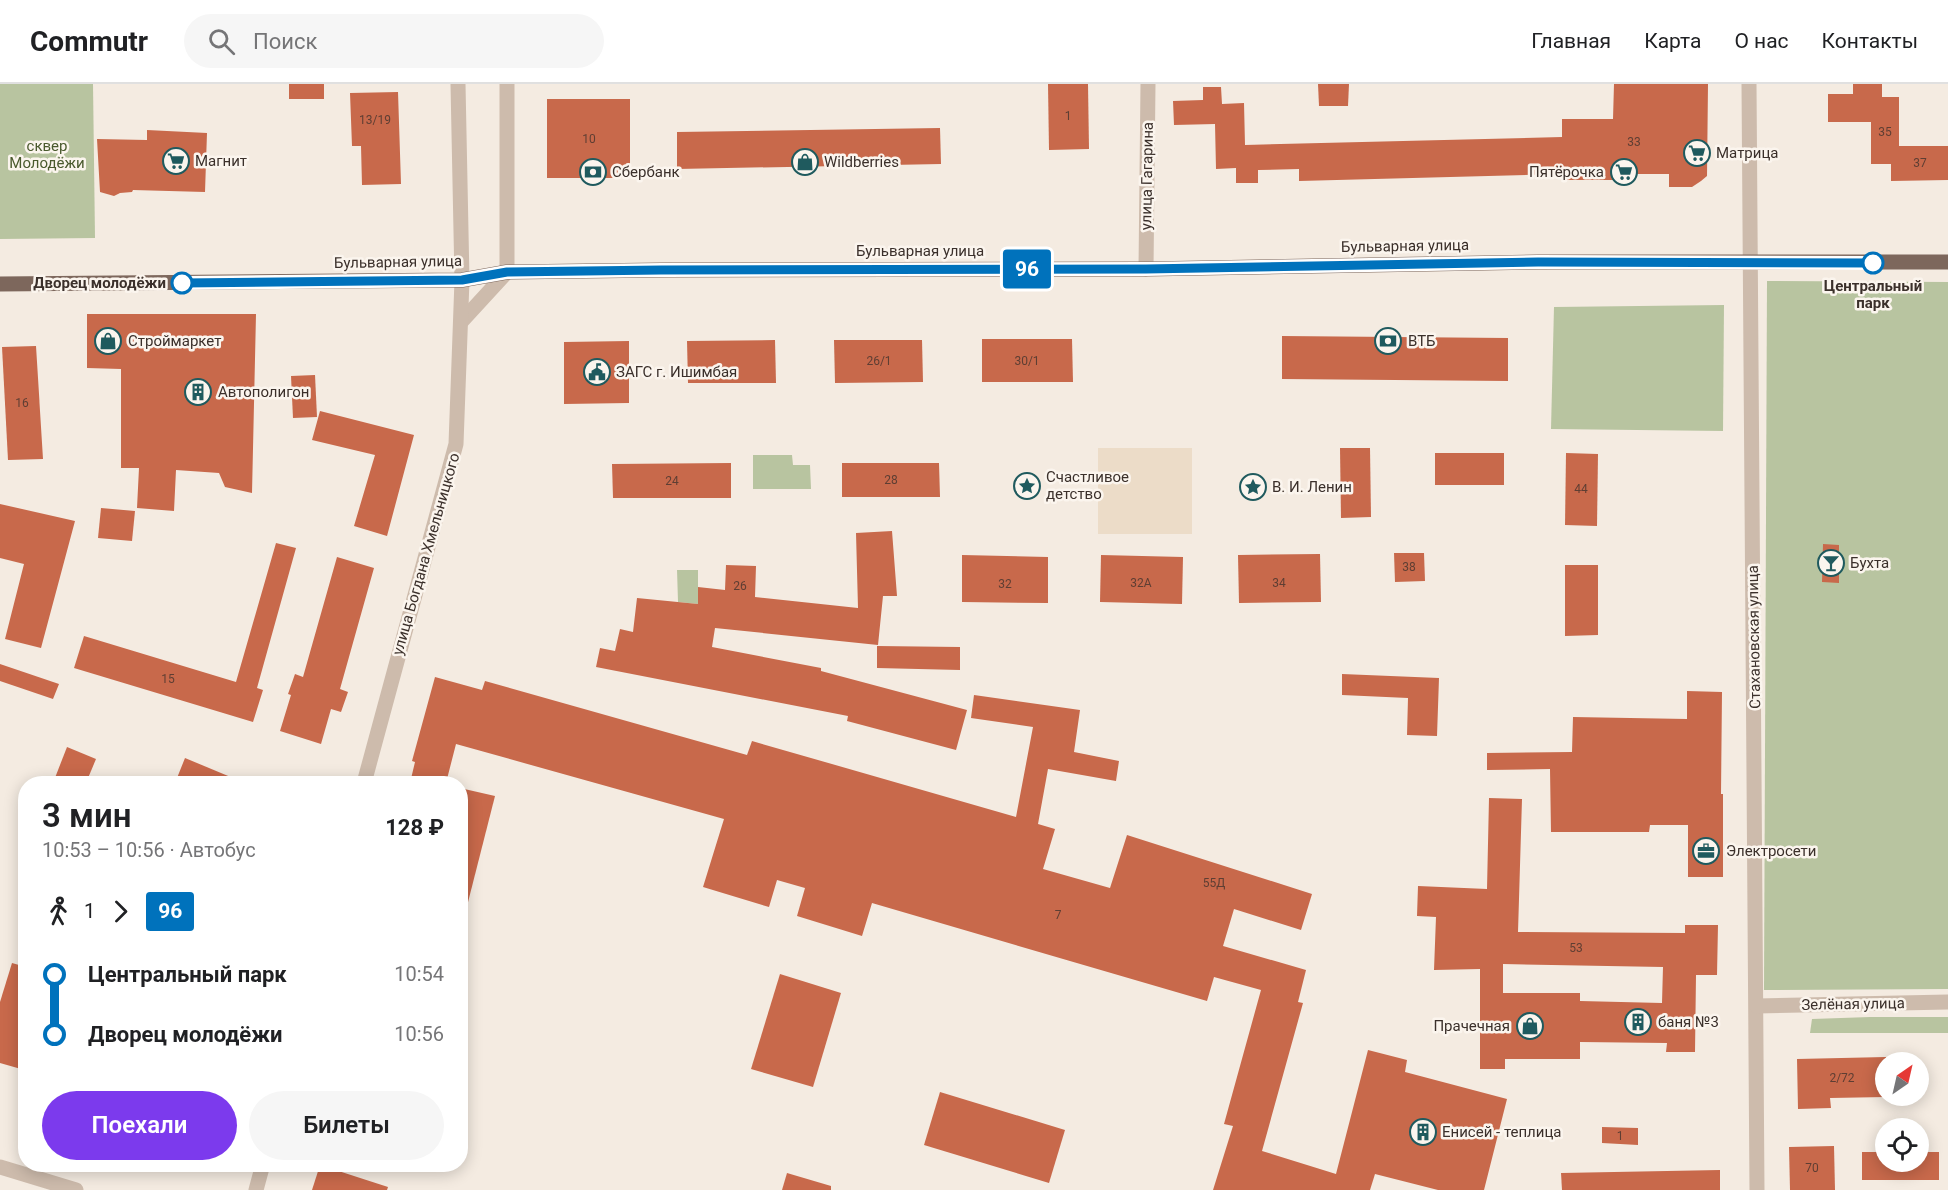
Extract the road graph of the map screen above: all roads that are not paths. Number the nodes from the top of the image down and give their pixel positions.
1 (458, 84) edge
2 (507, 84) edge
3 (1148, 84) edge
4 (1749, 84) edge
5 (1948, 262) edge
6 (1749, 263) junction
7 (1146, 269) junction
8 (507, 272) junction
9 (462, 280) junction
10 (0, 284) edge
11 (462, 321) junction
12 (366, 776) edge
13 (1948, 1002) edge
14 (1757, 1006) junction
15 (0, 1167) edge
16 (261, 1172) edge
17 (76, 1190) edge
18 (256, 1190) edge
19 (1758, 1190) edge

1 - 9 street, улица Богдана Хмельницкого
2 - 8 street
3 - 7 street, улица Гагарина
4 - 6 street, Стахановская улица
5 - 6 main road, Бульварная улица
6 - 7 main road, Бульварная улица
6 - 14 street, Стахановская улица
7 - 8 main road, Бульварная улица
8 - 9 main road, Бульварная улица
8 - 11 street
9 - 10 main road, Бульварная улица
9 - 11 street, улица Богдана Хмельницкого
11 - 12 street, улица Богдана Хмельницкого
13 - 14 street, Зелёная улица
14 - 19 street, Стахановская улица
15 - 17 street
16 - 18 street

